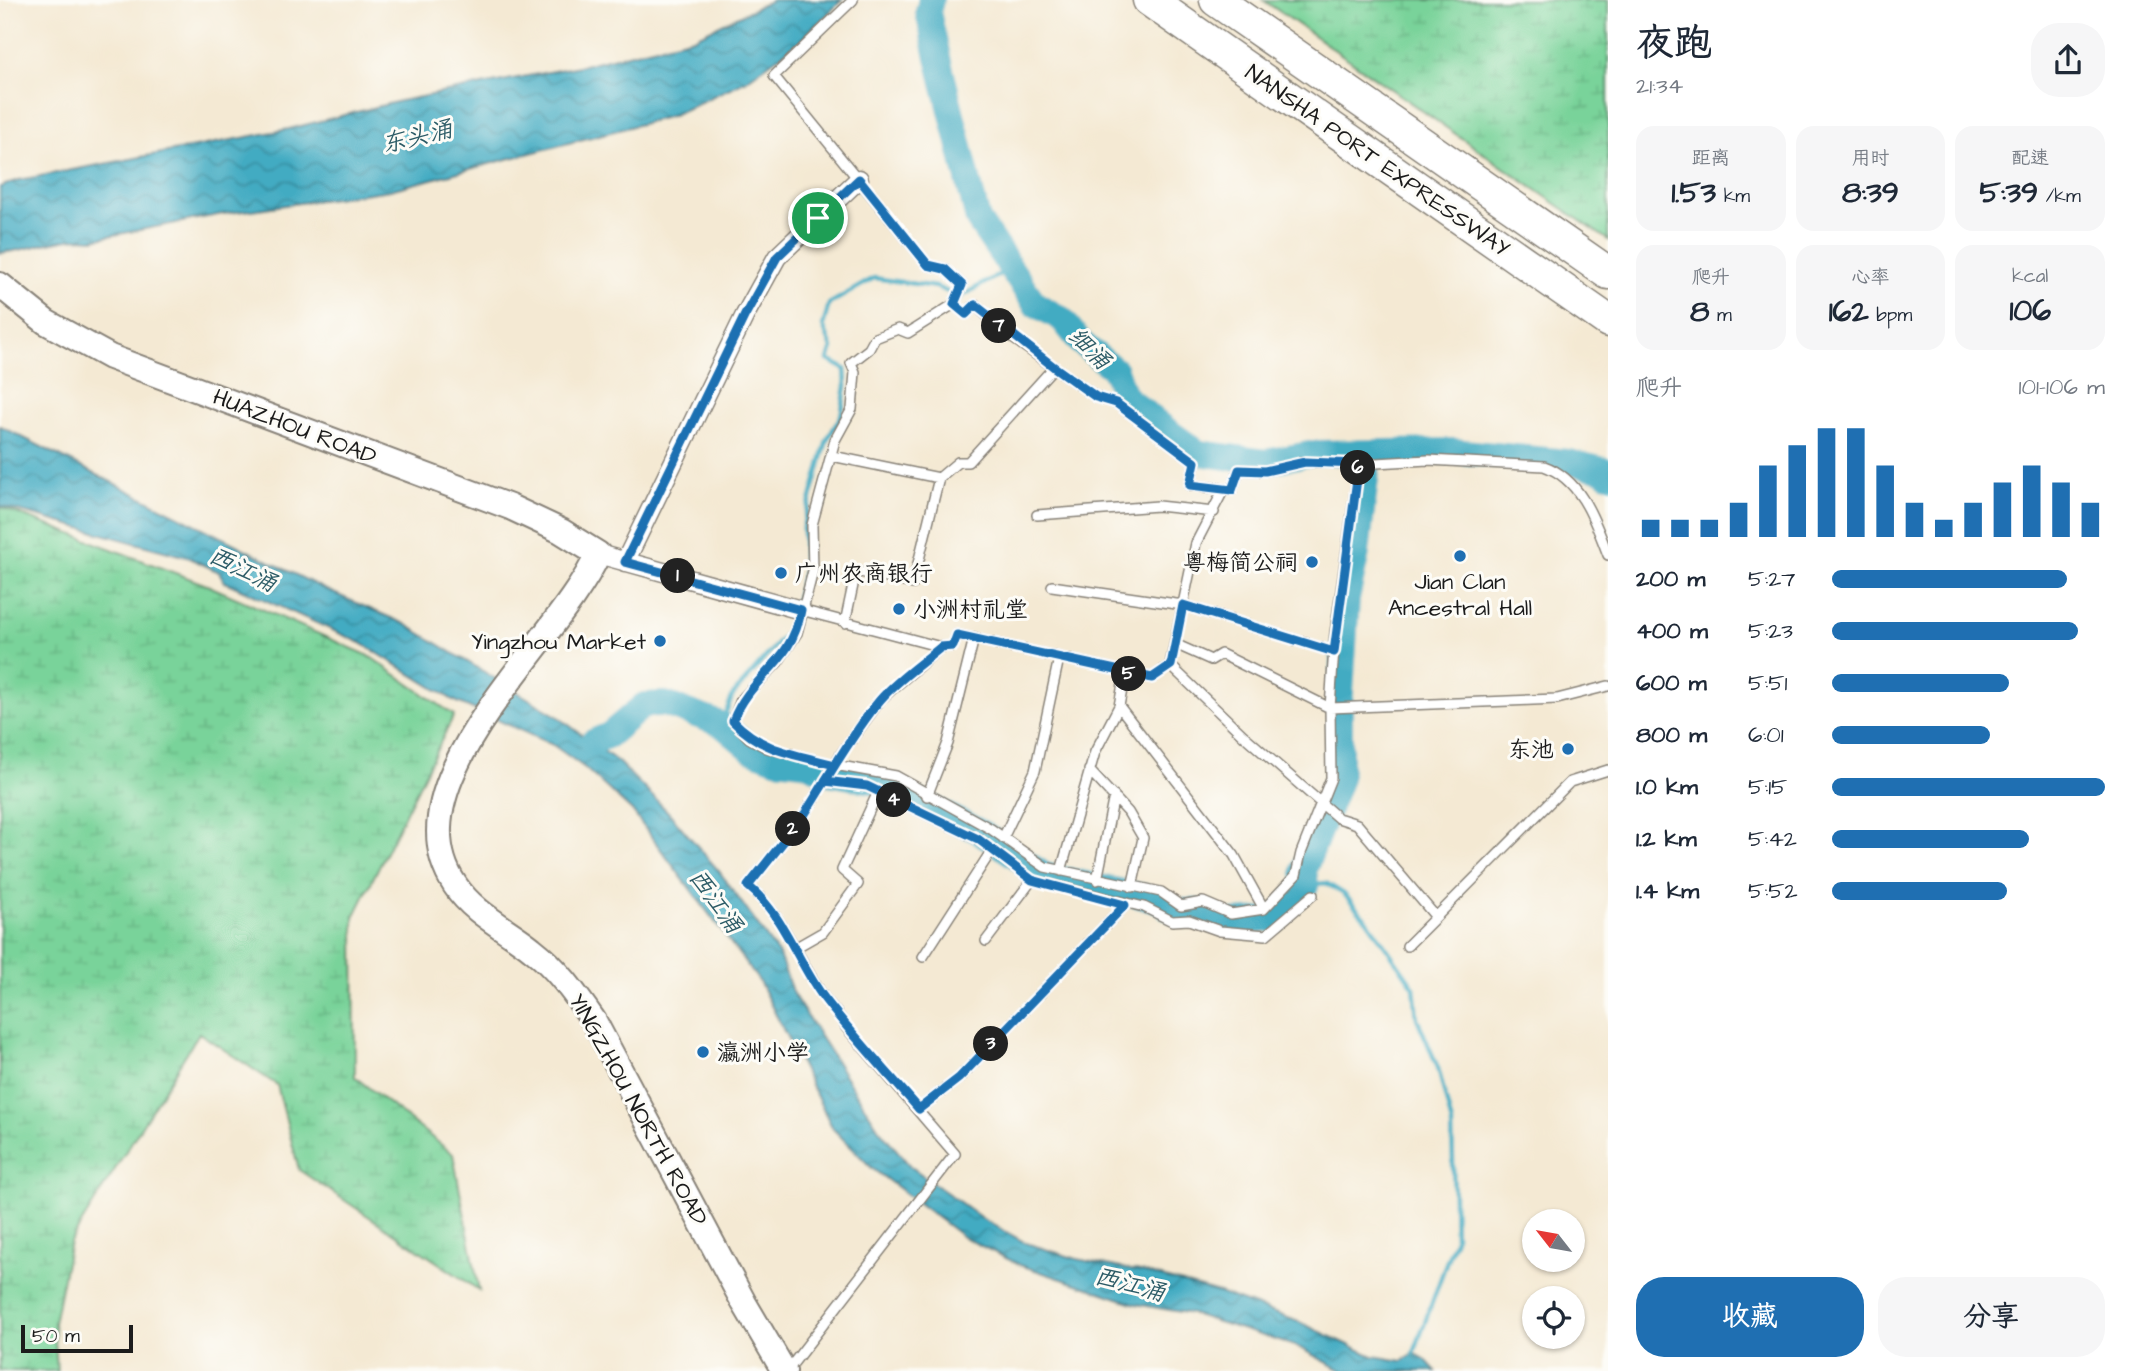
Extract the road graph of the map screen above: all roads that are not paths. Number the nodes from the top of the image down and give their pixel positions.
1 (853, 0) edge
2 (1149, 0) edge
3 (1216, 0) edge
4 (859, 179) junction
5 (1608, 273) edge
6 (0, 285) edge
7 (954, 304) junction
8 (1608, 321) edge
9 (1054, 367) junction
10 (832, 456) junction
11 (1359, 464) junction
12 (939, 478) junction
13 (1224, 489) junction
14 (1214, 512) junction
15 (1037, 515) dead end
16 (598, 554) junction
17 (1608, 555) edge
18 (625, 562) junction
19 (1052, 586) dead end
20 (1183, 605) junction
21 (801, 610) junction
22 (845, 623) junction
23 (974, 638) junction
24 (1175, 644) junction
25 (941, 647) junction
26 (1334, 652) junction
27 (1059, 658) junction
28 (1171, 665) junction
29 (1125, 673) junction
30 (1608, 686) edge
31 (1119, 706) junction
32 (1330, 708) junction
33 (835, 765) junction
34 (1089, 770) junction
35 (1608, 770) edge
36 (825, 781) junction
37 (878, 792) junction
38 (927, 796) junction
39 (1114, 796) junction
40 (1320, 802) junction
41 (1003, 838) junction
42 (992, 849) junction
43 (1061, 871) junction
44 (1032, 880) junction
45 (1097, 880) junction
46 (1132, 887) junction
47 (1313, 895) dead end
48 (1125, 905) junction
49 (1264, 909) junction
50 (1436, 917) junction
51 (986, 941) dead end
52 (1407, 946) dead end
53 (795, 948) junction
54 (923, 957) dead end
55 (919, 1109) junction
56 (785, 1371) edge

1 - 4 lane
2 - 8 highway, NANSHA PORT EXPRESSWAY
3 - 5 highway, NANSHA PORT EXPRESSWAY
4 - 7 lane
4 - 18 street
6 - 16 main road, HUAZHOU ROAD
7 - 9 lane
7 - 10 lane
9 - 12 lane
9 - 13 lane
10 - 12 lane
10 - 21 lane
11 - 13 lane
11 - 17 lane
11 - 26 lane
12 - 22 lane
13 - 14 lane
14 - 15 lane
14 - 20 lane
16 - 18 street
16 - 56 main road, YINGZHOU NORTH ROAD
18 - 21 street
19 - 20 lane
20 - 24 lane
20 - 26 lane
21 - 22 lane
21 - 33 lane
22 - 25 lane
23 - 25 lane
23 - 27 lane
23 - 38 lane
24 - 28 lane
24 - 32 lane
25 - 33 lane
26 - 32 lane
27 - 29 lane
27 - 41 lane
28 - 29 lane
28 - 40 lane
29 - 31 lane
30 - 32 lane
31 - 34 lane
31 - 49 lane
32 - 40 lane
33 - 36 lane
33 - 38 lane
34 - 39 lane
34 - 43 lane
35 - 50 lane
36 - 37 lane
36 - 53 lane
37 - 42 lane
37 - 53 lane
38 - 41 lane
39 - 45 lane
39 - 46 lane
40 - 49 lane
40 - 50 lane
41 - 43 lane
42 - 44 lane
42 - 54 lane
43 - 45 lane
44 - 48 lane
44 - 51 lane
45 - 46 lane
46 - 49 lane
47 - 48 lane
48 - 55 lane
50 - 52 lane
53 - 55 lane
55 - 56 lane

